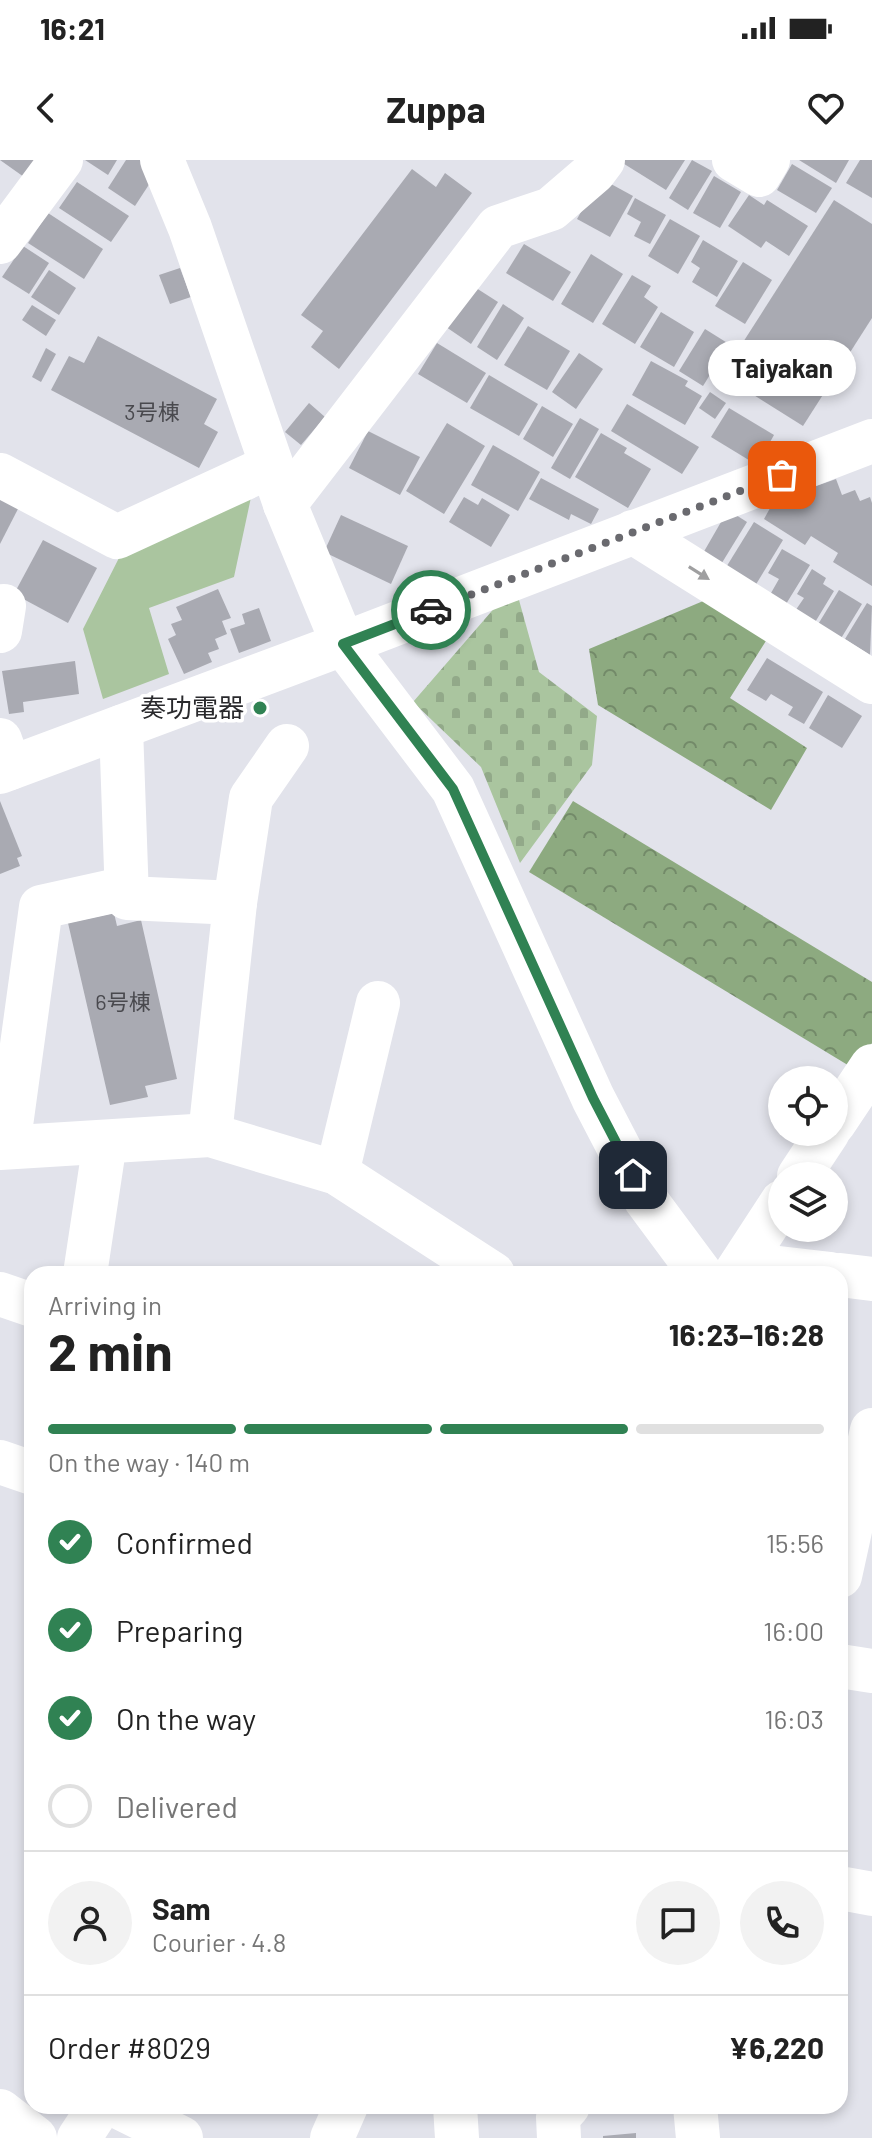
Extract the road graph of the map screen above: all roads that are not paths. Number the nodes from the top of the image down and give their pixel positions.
1 (61, 160) edge
2 (162, 160) edge
3 (603, 160) edge
4 (734, 160) edge
5 (768, 160) edge
6 (0, 242) edge
7 (872, 441) edge
8 (0, 475) edge
9 (278, 485) junction
10 (633, 532) junction
11 (343, 644) junction
12 (872, 682) edge
13 (121, 727) junction
14 (287, 746) dead end
15 (3, 760) edge
16 (127, 888) junction
17 (235, 903) junction
18 (378, 1003) dead end
19 (872, 1066) edge
20 (848, 1102) edge
21 (210, 1135) junction
22 (105, 1142) junction
23 (4, 1147) edge
24 (337, 1173) junction
25 (768, 1219) edge
26 (86, 1266) edge
27 (481, 1266) edge
28 (720, 1266) edge
29 (730, 1266) edge
30 (848, 1276) edge
31 (872, 1279) edge
32 (0, 1294) edge
33 (24, 1302) edge
34 (872, 1430) edge
35 (0, 1462) edge
36 (24, 1470) edge
37 (848, 1540) edge
38 (848, 1589) edge
39 (872, 1591) edge
40 (848, 1667) edge
41 (872, 1671) edge
42 (848, 1890) edge
43 (872, 1894) edge
44 (0, 2111) edge
45 (95, 2114) edge
46 (133, 2114) edge
47 (342, 2114) edge
48 (456, 2114) edge
49 (561, 2114) edge
50 (696, 2114) edge
51 (35, 2138) edge
52 (79, 2138) edge
53 (181, 2138) edge
54 (332, 2138) edge
55 (457, 2138) edge
56 (559, 2138) edge
57 (698, 2138) edge

1 - 6 street
2 - 9 street
3 - 9 street
4 - 5 street
7 - 10 street
8 - 9 street
9 - 11 street
10 - 11 street
10 -> 12 street
11 - 13 street
11 - 28 street
13 - 15 street
13 - 16 street
14 - 17 street
16 - 17 street
16 - 23 street
17 - 21 street
18 - 24 street
19 - 20 street
21 - 22 street
21 - 24 street
22 - 23 street
22 - 26 street
24 - 27 street
25 - 29 street
30 - 31 street
32 - 33 street
34 - 37 street
35 - 36 street
38 - 39 street
40 - 41 street
42 - 43 street
44 - 51 street
45 - 52 street
46 - 53 street
47 - 54 street
48 - 55 street
49 - 56 street
50 - 57 street

